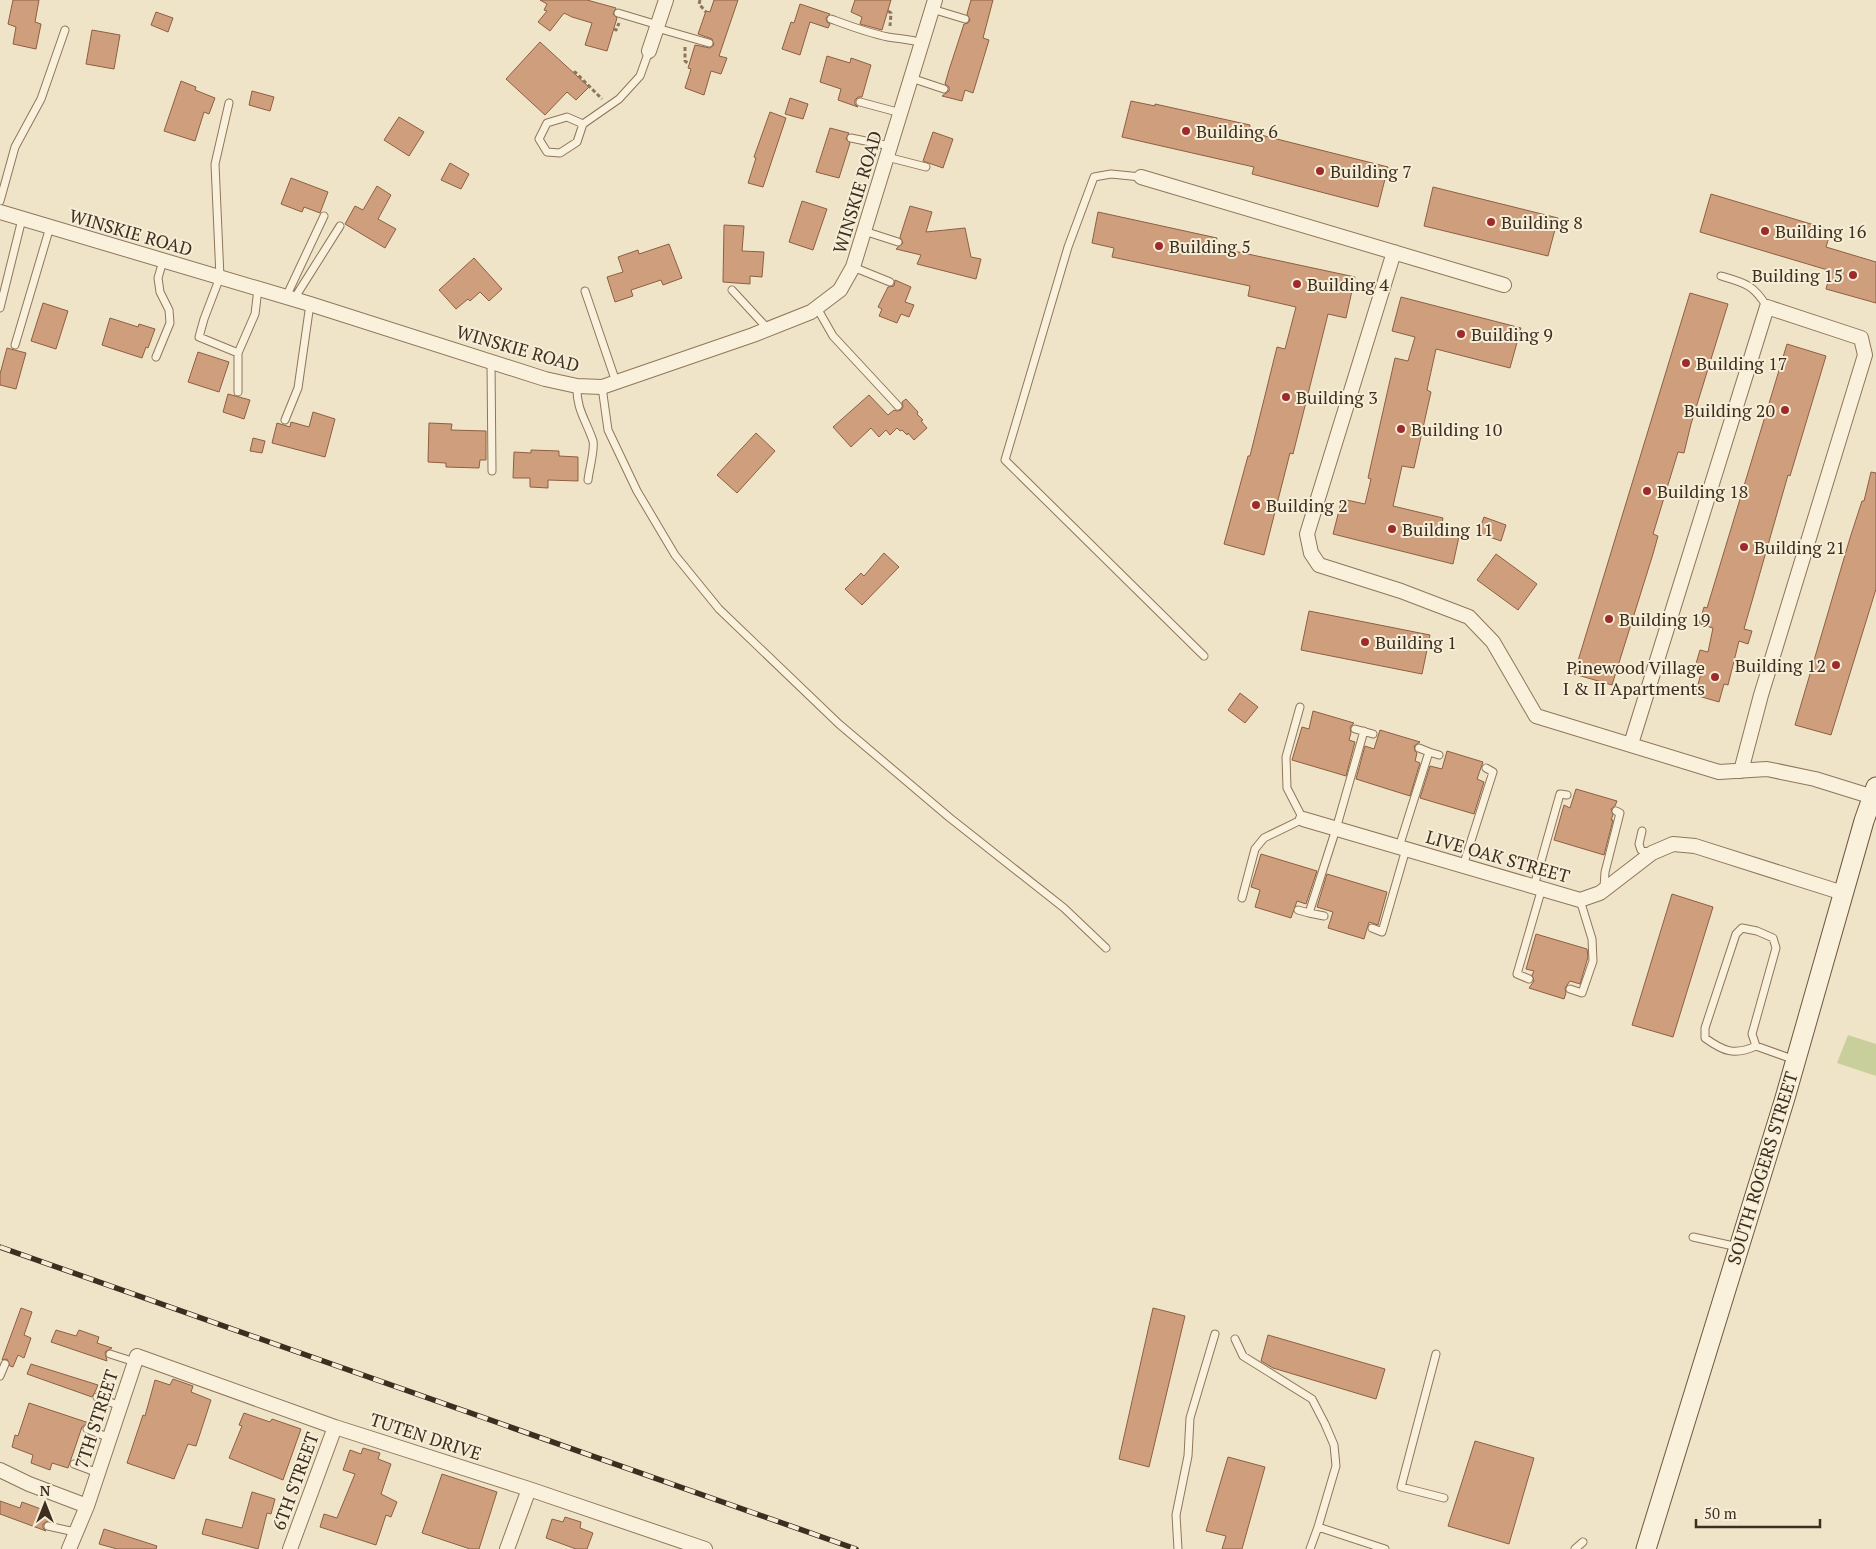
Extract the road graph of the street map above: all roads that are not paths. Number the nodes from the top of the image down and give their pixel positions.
1 (666, 0) edge
2 (934, 4) edge
3 (618, 13) dead end
4 (831, 19) dead end
5 (966, 19) dead end
6 (657, 26) junction
7 (65, 30) dead end
8 (709, 43) dead end
9 (922, 43) junction
10 (649, 51) joint
11 (911, 78) junction
12 (944, 89) dead end
13 (229, 102) dead end
14 (860, 102) dead end
15 (901, 113) junction
16 (583, 124) junction
17 (851, 138) dead end
18 (889, 152) junction
19 (926, 167) dead end
20 (1141, 177) joint
21 (0, 201) edge
22 (0, 212) edge
23 (324, 216) dead end
24 (22, 219) junction
25 (340, 226) dead end
26 (50, 227) junction
27 (864, 231) junction
28 (898, 242) dead end
29 (1394, 252) junction
30 (164, 261) junction
31 (853, 267) junction
32 (1721, 276) dead end
33 (220, 277) junction
34 (890, 282) dead end
35 (1504, 285) dead end
36 (258, 289) junction
37 (732, 290) dead end
38 (585, 291) dead end
39 (1, 298) edge
40 (290, 298) junction
41 (310, 304) junction
42 (1767, 307) junction
43 (0, 308) edge
44 (817, 308) junction
45 (768, 329) junction
46 (15, 345) dead end
47 (238, 353) junction
48 (156, 357) dead end
49 (491, 362) junction
50 (616, 382) junction
51 (576, 386) junction
52 (602, 388) junction
53 (238, 392) dead end
54 (898, 406) dead end
55 (285, 420) dead end
56 (492, 471) dead end
57 (588, 480) dead end
58 (1204, 656) dead end
59 (1300, 707) dead end
60 (1355, 729) dead end
61 (1364, 731) junction
62 (1373, 734) dead end
63 (1631, 744) junction
64 (1419, 748) dead end
65 (1429, 752) junction
66 (1440, 755) dead end
67 (1486, 768) dead end
68 (1741, 771) junction
69 (1874, 792) edge
70 (1567, 795) dead end
71 (1616, 810) dead end
72 (1303, 819) junction
73 (1336, 829) junction
74 (1642, 831) dead end
75 (1402, 848) junction
76 (1652, 853) junction
77 (1463, 866) junction
78 (1538, 887) junction
79 (1604, 890) junction
80 (1843, 893) junction
81 (1242, 898) dead end
82 (1580, 900) junction
83 (1298, 910) dead end
84 (1309, 913) junction
85 (1324, 916) dead end
86 (1372, 928) dead end
87 (1106, 948) dead end
88 (1528, 979) dead end
89 (1570, 989) dead end
90 (1756, 1046) junction
91 (1795, 1060) junction
92 (1693, 1237) dead end
93 (1738, 1247) junction
94 (1215, 1334) dead end
95 (1235, 1339) dead end
96 (110, 1354) dead end
97 (1436, 1354) dead end
98 (136, 1359) junction
99 (5, 1364) dead end
100 (0, 1376) edge
101 (97, 1397) dead end
102 (120, 1406) junction
103 (335, 1427) junction
104 (87, 1429) dead end
105 (110, 1438) junction
106 (74, 1464) dead end
107 (0, 1470) edge
108 (98, 1473) junction
109 (529, 1489) junction
110 (1444, 1498) dead end
111 (87, 1506) junction
112 (48, 1526) dead end
113 (1318, 1527) junction
114 (75, 1532) junction
115 (1583, 1542) dead end
116 (699, 1548) edge
117 (69, 1549) edge
118 (290, 1549) edge
119 (507, 1549) edge
120 (1178, 1549) edge
121 (1310, 1549) edge
122 (1385, 1549) edge
123 (1575, 1549) edge
124 (1646, 1549) edge

1 - 6 street
2 - 5 lane
2 - 9 street, WINSKIE ROAD
3 - 6 lane
4 - 9 lane
6 - 8 lane
6 - 10 street
7 - 21 lane
9 - 11 street, WINSKIE ROAD
10 - 16 lane
11 - 12 lane
11 - 15 street, WINSKIE ROAD
13 - 33 lane
14 - 15 lane
15 - 18 street, WINSKIE ROAD
16 - 16 lane
17 - 18 lane
18 - 19 lane
18 - 27 street, WINSKIE ROAD
20 - 29 street
20 - 58 lane
22 - 24 street, WINSKIE ROAD
23 - 40 lane
24 - 26 street, WINSKIE ROAD
24 - 39 lane
25 - 40 lane
26 - 30 street, WINSKIE ROAD
26 - 46 lane
27 - 28 lane
27 - 31 street, WINSKIE ROAD
29 - 35 street
29 - 63 street
30 - 33 street, WINSKIE ROAD
30 - 48 lane
31 - 34 lane
31 - 44 street, WINSKIE ROAD
32 - 42 lane
33 - 36 street, WINSKIE ROAD
33 - 47 lane
36 - 40 street, WINSKIE ROAD
36 - 47 lane
37 - 45 lane
38 - 50 lane
39 - 43 lane
40 - 41 street, WINSKIE ROAD
41 - 49 street, WINSKIE ROAD
41 - 55 lane
42 - 63 street
42 - 68 street
44 - 45 street, WINSKIE ROAD
44 - 54 lane
45 - 50 street, WINSKIE ROAD
47 - 53 lane
49 - 51 street, WINSKIE ROAD
49 - 56 lane
50 - 52 street, WINSKIE ROAD
51 - 52 street, WINSKIE ROAD
51 - 57 lane
52 - 87 lane
59 - 72 lane
60 - 61 lane
61 - 62 lane
61 - 73 lane
63 - 68 street
64 - 65 lane
65 - 66 lane
65 - 75 lane
67 - 77 lane
68 - 69 street
69 - 80 street, SOUTH ROGERS STREET
70 - 78 lane
71 - 79 lane
72 - 73 street, LIVE OAK STREET
72 - 81 lane
73 - 75 street, LIVE OAK STREET
73 - 84 lane
74 - 76 lane
75 - 77 street, LIVE OAK STREET
75 - 86 lane
76 - 79 street, LIVE OAK STREET
76 - 80 street, LIVE OAK STREET
77 - 78 street, LIVE OAK STREET
78 - 82 street, LIVE OAK STREET
78 - 88 lane
79 - 82 street, LIVE OAK STREET
80 - 91 street, SOUTH ROGERS STREET
82 - 89 lane
83 - 84 lane
84 - 85 lane
90 - 90 lane
90 - 91 lane
91 - 93 street, SOUTH ROGERS STREET
92 - 93 lane
93 - 124 street, SOUTH ROGERS STREET
94 - 120 lane
95 - 113 lane
96 - 98 lane
97 - 110 lane
98 - 102 street, 7TH STREET
98 - 103 street, TUTEN DRIVE
99 - 100 lane
101 - 102 lane
102 - 105 street, 7TH STREET
103 - 109 street, TUTEN DRIVE
103 - 118 street, 6TH STREET
104 - 105 lane
105 - 108 street, 7TH STREET
106 - 108 lane
107 - 111 street
108 - 111 street, 7TH STREET
109 - 116 street, TUTEN DRIVE
109 - 119 street
111 - 114 street, 7TH STREET
112 - 114 lane
113 - 121 lane
113 - 122 lane
114 - 117 street, 7TH STREET
115 - 123 lane

